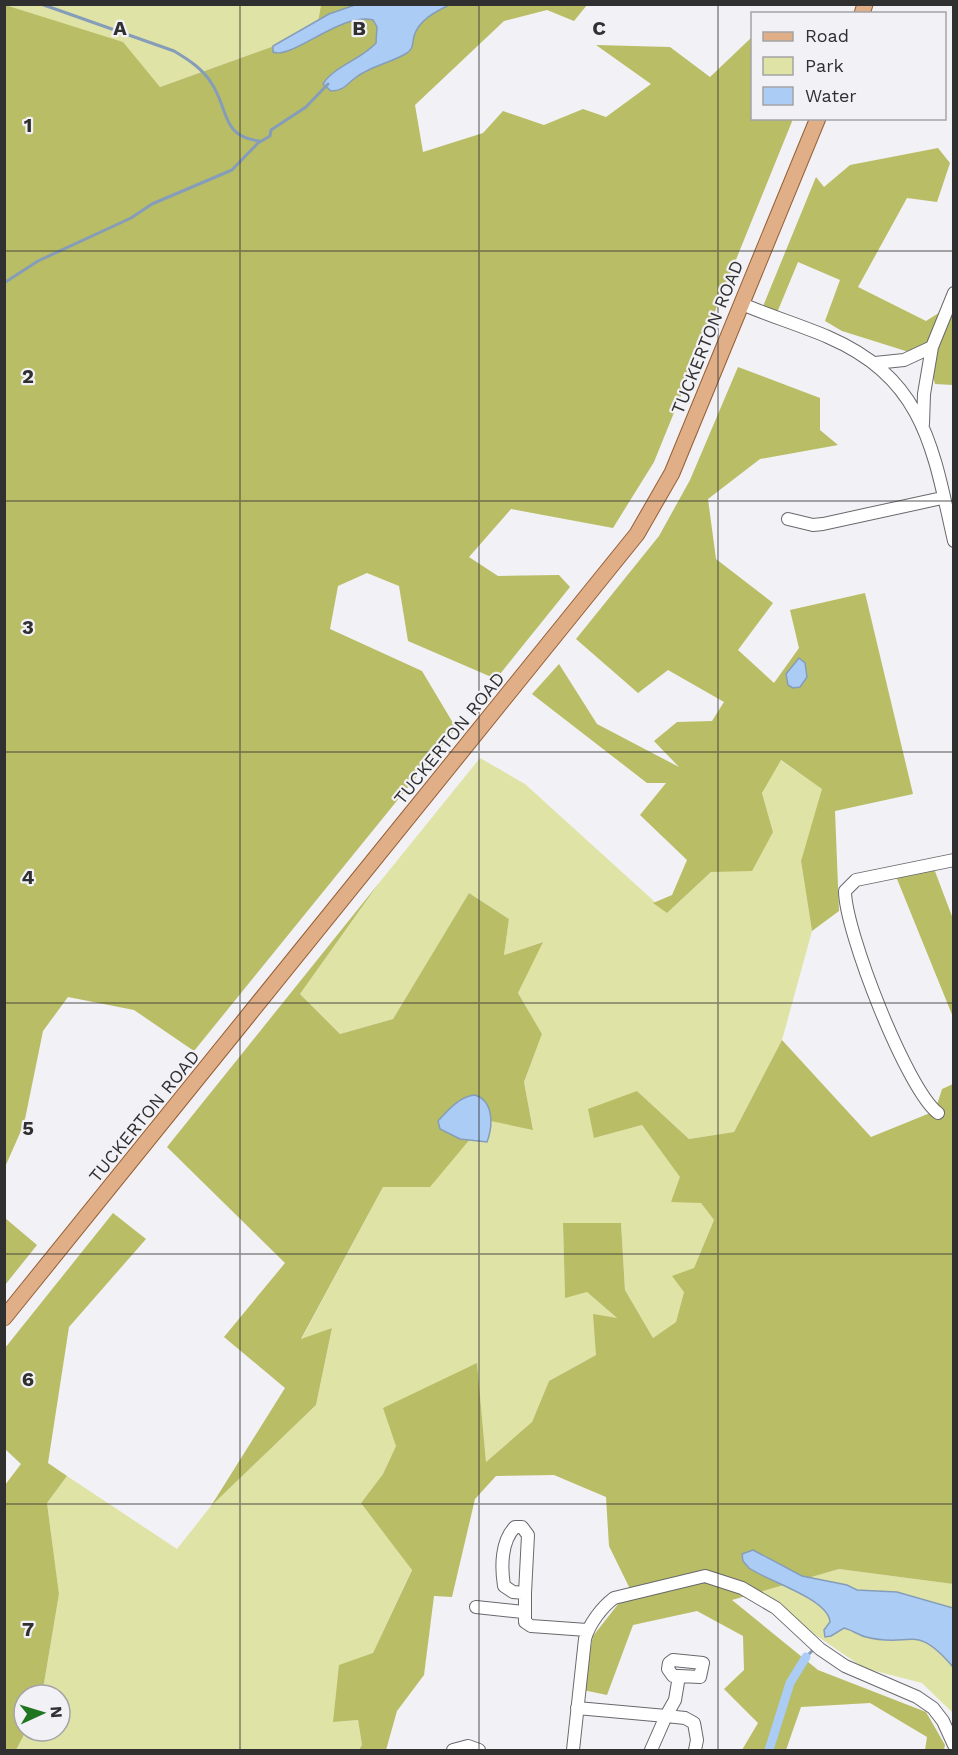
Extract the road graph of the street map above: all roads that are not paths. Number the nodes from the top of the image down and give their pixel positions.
1 (817, 120) edge
2 (954, 293) edge
3 (742, 304) junction
4 (932, 347) junction
5 (875, 363) junction
6 (923, 425) junction
7 (948, 496) edge
8 (951, 514) edge
9 (788, 519) dead end
10 (954, 541) edge
11 (954, 860) edge
12 (938, 1113) dead end
13 (4, 1318) edge
14 (525, 1593) junction
15 (476, 1607) dead end
16 (523, 1612) junction
17 (587, 1630) junction
18 (679, 1676) dead end
19 (578, 1708) junction
20 (666, 1716) junction
21 (954, 1746) edge
22 (453, 1750) edge
23 (479, 1750) edge
24 (573, 1750) edge
25 (651, 1750) edge
26 (695, 1750) edge

1 - 3 main road, TUCKERTON ROAD
2 - 4 street
3 - 5 street
3 - 13 main road, TUCKERTON ROAD
4 - 5 street
4 - 6 street
5 - 6 street
6 - 7 street
7 - 8 street
7 - 9 street
8 - 10 street
11 - 12 street
14 - 14 street
14 - 16 street
15 - 16 street
16 - 17 street
17 - 19 street
17 - 21 street
18 - 20 street
19 - 20 street
19 - 24 street
20 - 25 street
20 - 26 street
22 - 23 street

